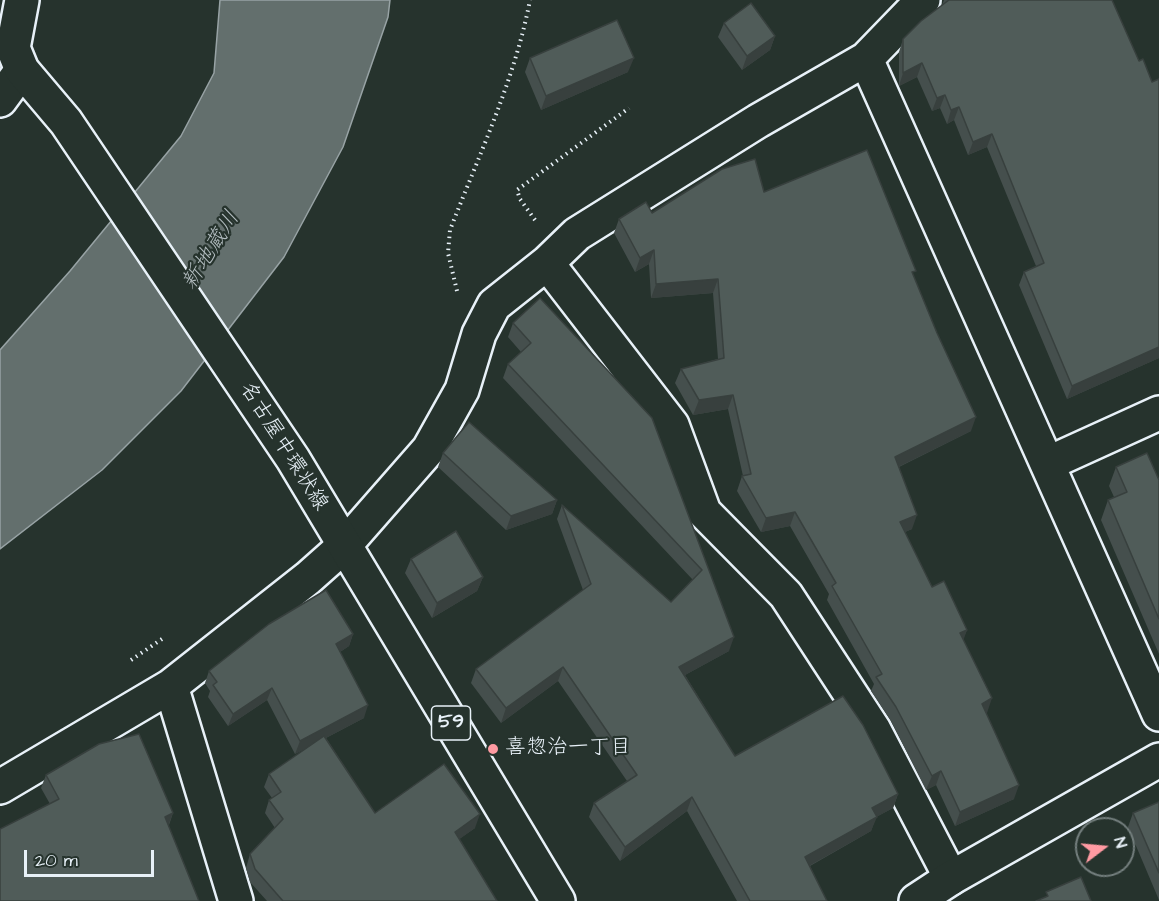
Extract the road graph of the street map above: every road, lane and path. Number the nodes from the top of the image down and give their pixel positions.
1 (22, 0) edge
2 (530, 0) edge
3 (923, 0) edge
4 (12, 58) edge
5 (866, 59) junction
6 (0, 100) edge
7 (629, 108) dead end
8 (552, 258) junction
9 (457, 292) dead end
10 (1159, 413) edge
11 (1049, 463) junction
12 (344, 546) junction
13 (171, 686) junction
14 (1159, 714) edge
15 (1159, 760) edge
16 (0, 787) edge
17 (951, 878) junction
18 (236, 901) edge
19 (558, 901) edge
20 (916, 901) edge

1 - 4 street
2 - 9 path
3 - 5 street
4 - 6 street
4 - 12 street, 名古屋中環状線 / 59
5 - 8 street
5 - 11 street
7 - 8 path
8 - 12 street
8 - 17 street
10 - 11 street
11 - 14 street
12 - 13 street
12 - 19 street, 名古屋中環状線 / 59
13 - 16 street
13 - 18 street
15 - 17 street
17 - 20 street

